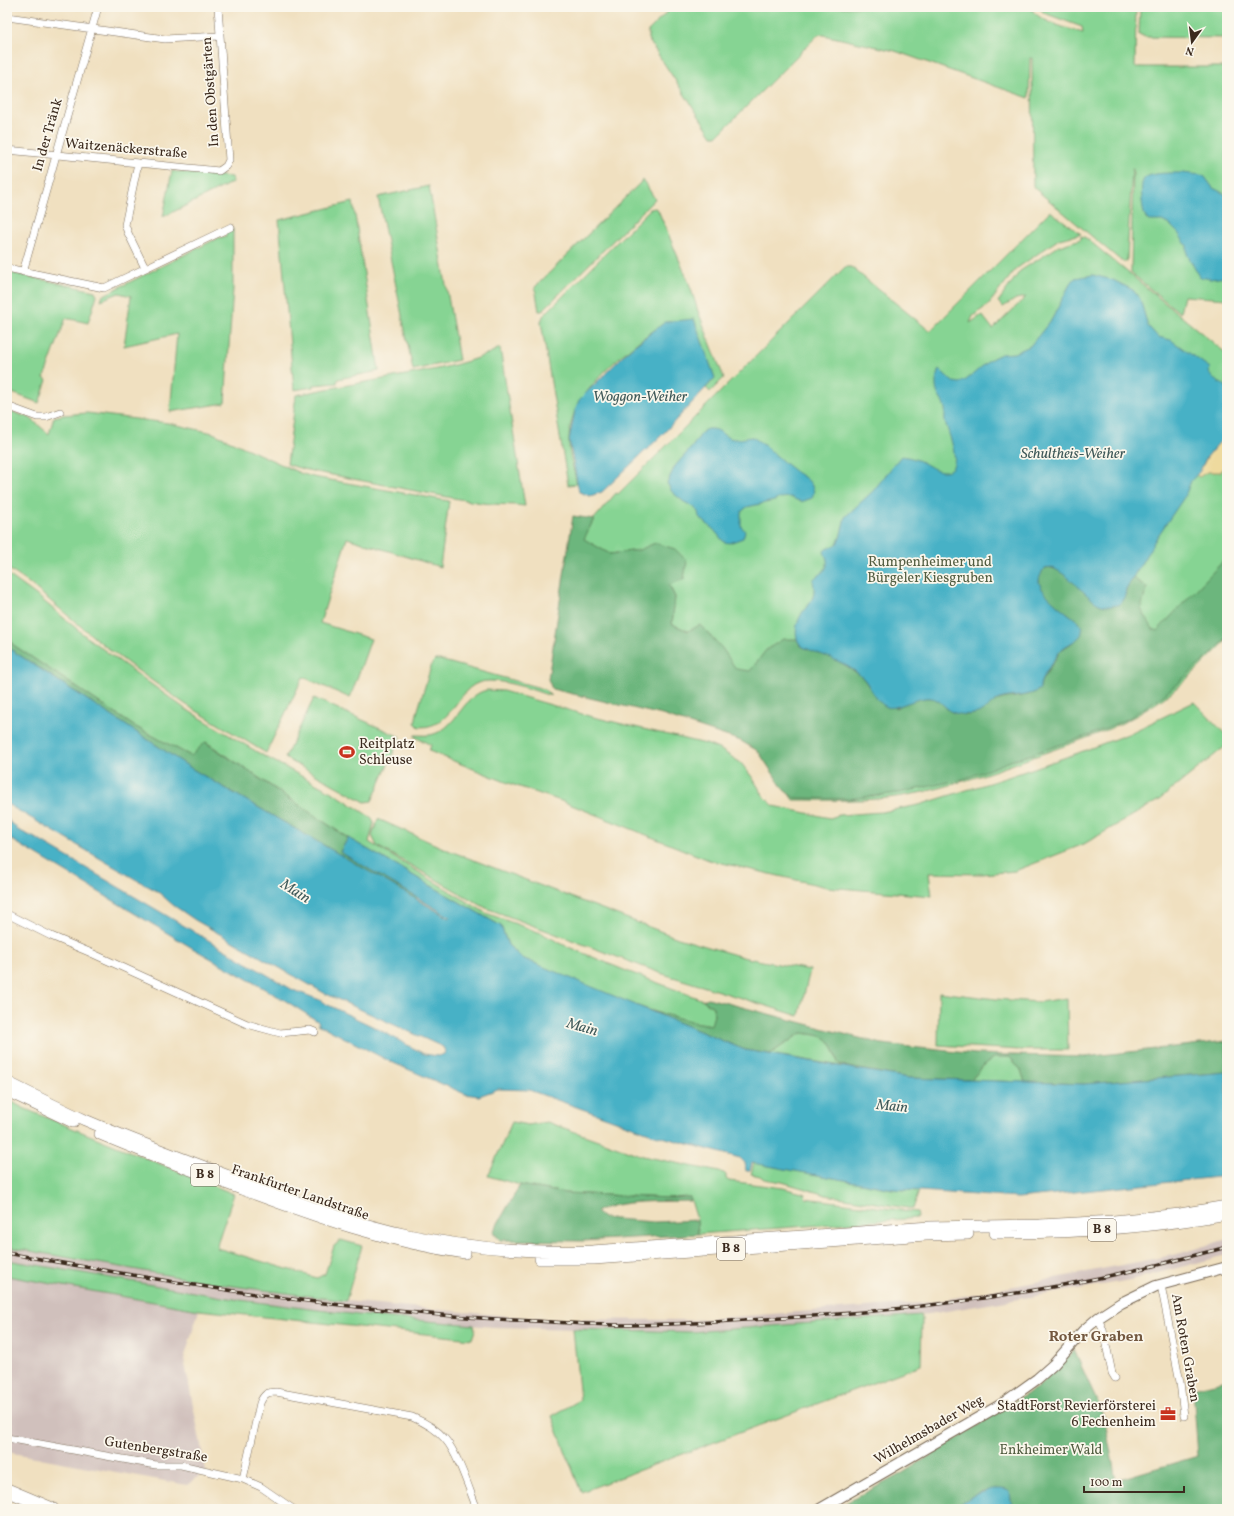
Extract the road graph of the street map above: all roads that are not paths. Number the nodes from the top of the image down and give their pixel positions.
1 (98, 7) edge
2 (218, 7) edge
3 (7, 17) edge
4 (92, 29) junction
5 (219, 36) junction
6 (7, 150) edge
7 (55, 155) junction
8 (138, 163) junction
9 (220, 171) joint
10 (231, 227) dead end
11 (7, 268) edge
12 (145, 268) junction
13 (23, 272) junction
14 (7, 406) edge
15 (60, 412) dead end
16 (7, 914) edge
17 (315, 1032) dead end
18 (7, 1082) edge
19 (7, 1091) edge
20 (1227, 1206) edge
21 (1227, 1214) edge
22 (408, 1239) junction
23 (1227, 1267) edge
24 (1160, 1285) junction
25 (1098, 1318) junction
26 (1115, 1378) dead end
27 (1184, 1416) dead end
28 (7, 1438) edge
29 (244, 1479) junction
30 (7, 1490) edge
31 (52, 1509) edge
32 (293, 1509) edge
33 (477, 1509) edge
34 (820, 1509) edge

1 - 4 street, In der Tränk
2 - 5 street, In den Obstgärten
3 - 4 street
4 - 5 street
4 - 7 street, In der Tränk
5 - 9 street, In den Obstgärten
6 - 7 street, Waitzenäckerstraße
7 - 8 street, Waitzenäckerstraße
7 - 13 street, In der Tränk
8 - 9 street, Waitzenäckerstraße
8 - 12 street
10 - 12 street
11 - 13 street
12 - 13 street
14 - 15 street
16 - 17 street
18 - 22 main road, Frankfurter Landstraße / B 8
19 - 22 main road, Frankfurter Landstraße / B 8
20 - 22 main road, B 8
21 - 22 main road, B 8
23 - 24 street, Wilhelmsbader Weg
24 - 25 street, Wilhelmsbader Weg
24 - 27 street, Am Roten Graben
25 - 26 street
25 - 34 street, Wilhelmsbader Weg
28 - 29 street, Gutenbergstraße
29 - 32 street, Gutenbergstraße
29 - 33 street
30 - 31 highway

